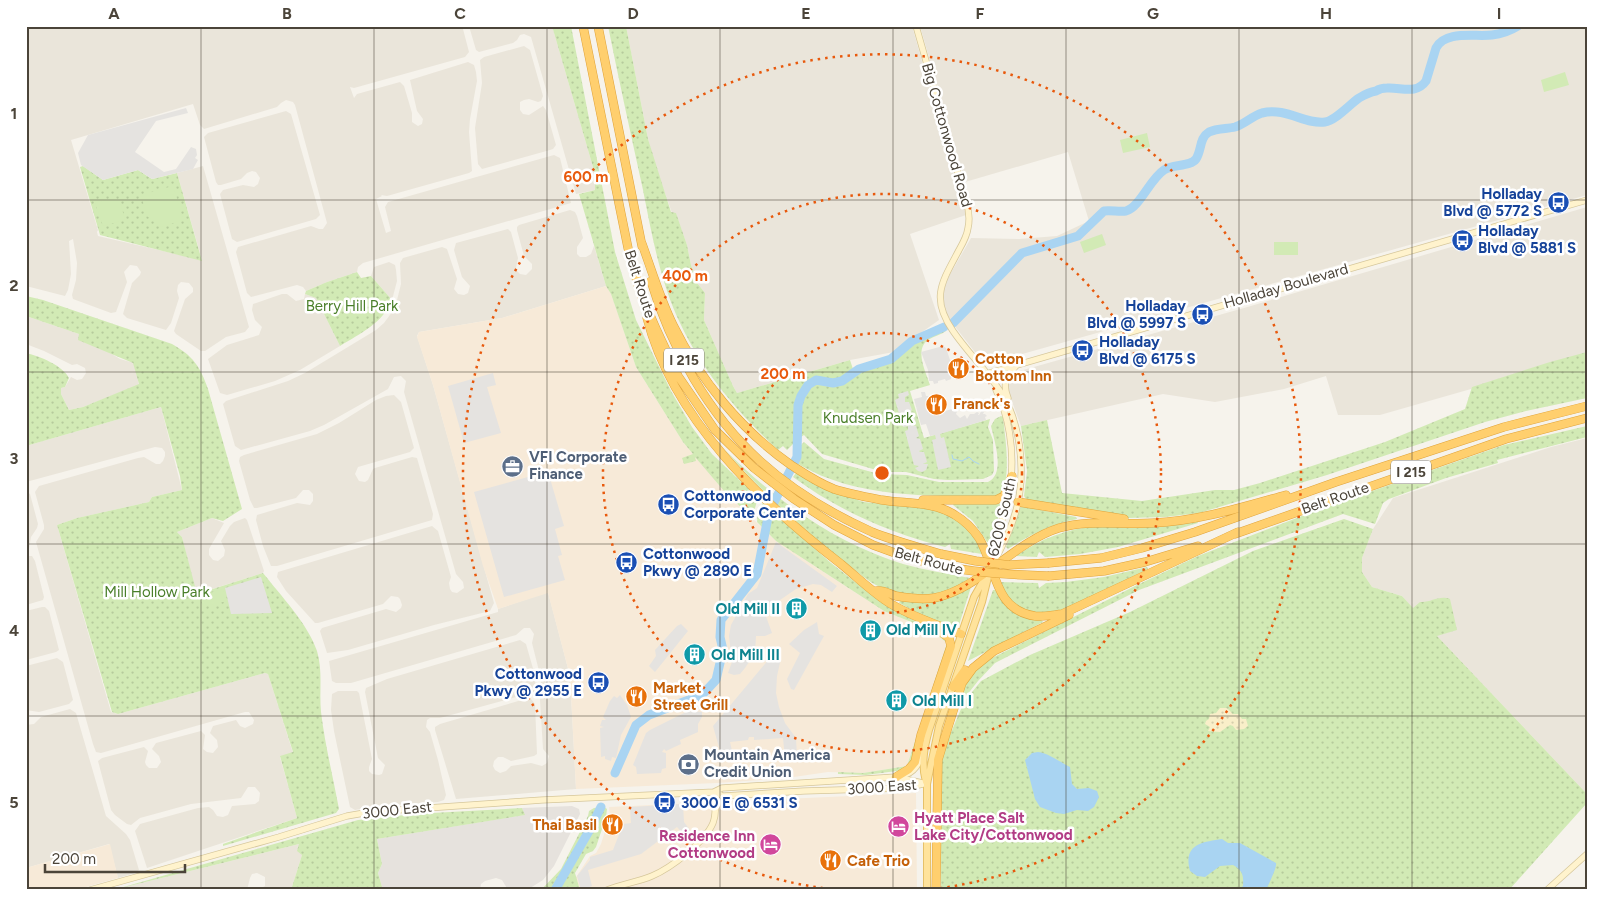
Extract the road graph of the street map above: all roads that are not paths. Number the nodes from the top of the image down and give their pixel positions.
1 (583, 26) edge
2 (598, 26) edge
3 (916, 26) edge
4 (1587, 200) edge
5 (641, 241) junction
6 (640, 292) junction
7 (1018, 364) junction
8 (986, 374) junction
9 (991, 379) junction
10 (1587, 406) edge
11 (1012, 412) junction
12 (1587, 418) edge
13 (1012, 476) junction
14 (1336, 482) junction
15 (882, 500) junction
16 (1018, 502) junction
17 (1154, 523) junction
18 (1238, 532) junction
19 (990, 568) junction
20 (875, 591) junction
21 (1099, 598) junction
22 (927, 621) junction
23 (961, 634) junction
24 (994, 652) junction
25 (953, 686) junction
26 (924, 746) junction
27 (896, 776) junction
28 (927, 784) junction
29 (714, 792) junction
30 (1587, 854) edge
31 (90, 890) edge
32 (608, 890) edge
33 (927, 890) edge
34 (936, 890) edge
35 (1547, 890) edge

1 - 6 highway, Belt Route / I 215
2 - 5 highway, Belt Route / I 215
3 - 8 main road, Big Cottonwood Road
4 - 7 main road, Holladay Boulevard
5 - 14 highway, Belt Route / I 215, bridge
5 - 15 highway
6 - 18 highway, Belt Route / I 215, bridge
6 - 20 highway
7 - 8 main road, Holladay Boulevard
7 - 11 main road
8 - 9 main road, 6200 South
9 - 11 main road, 6200 South
9 - 13 main road, 6200 South
10 - 14 highway, Belt Route / I 215
11 - 16 main road, 6200 South
12 - 18 highway, Belt Route / I 215
13 - 15 highway
13 - 19 main road, 6200 South
14 - 17 highway
15 - 19 highway
16 - 17 highway
16 - 19 main road, 6200 South
17 - 19 highway
18 - 21 highway
19 - 20 highway
19 - 21 highway
19 - 23 main road, 6200 South
19 - 25 main road, 6200 South
20 - 22 highway
21 - 24 highway
22 - 23 highway
22 - 27 highway
23 - 26 main road, 6200 South
24 - 25 highway
24 - 34 highway
25 - 28 main road, 6200 South
26 - 27 main road
26 - 28 main road, 6200 South
27 - 28 main road, 3000 East
27 - 29 main road, 3000 East
28 - 29 main road, 3000 East
28 - 33 main road, 6200 South
29 - 31 main road, 3000 East
29 - 32 main road
30 - 35 main road

